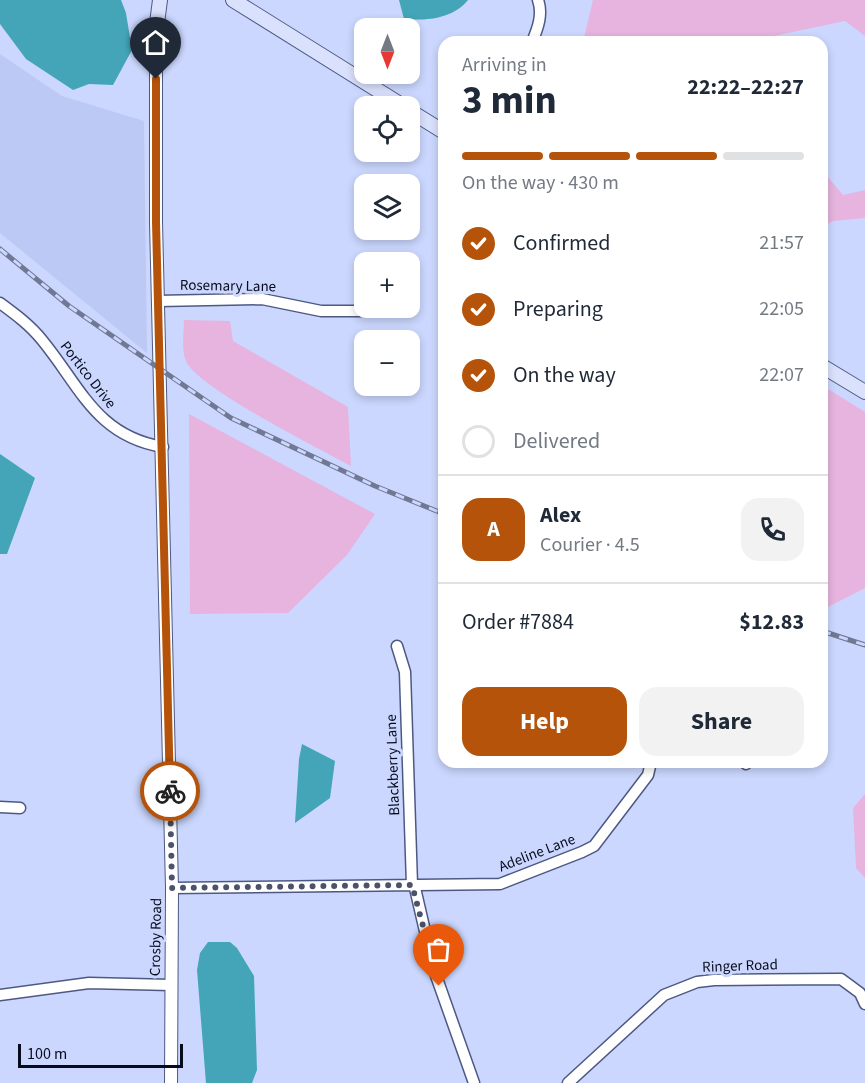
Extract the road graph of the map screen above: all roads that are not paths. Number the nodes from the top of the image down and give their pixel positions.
1 (155, 0) edge
2 (160, 0) edge
3 (233, 0) edge
4 (538, 0) edge
5 (156, 31) junction
6 (534, 36) edge
7 (387, 96) edge
8 (420, 117) edge
9 (438, 128) edge
10 (158, 301) junction
11 (0, 303) edge
12 (354, 311) edge
13 (828, 370) edge
14 (865, 392) edge
15 (163, 447) junction
16 (397, 646) dead end
17 (650, 768) edge
18 (0, 807) edge
19 (20, 808) dead end
20 (412, 885) junction
21 (172, 888) junction
22 (171, 985) junction
23 (0, 995) edge
24 (865, 1004) edge
25 (171, 1083) edge
26 (474, 1083) edge
27 (568, 1083) edge

1 - 5 street, Crosby Road
2 - 5 main road
3 - 7 main road
4 - 6 street
5 - 10 street, Crosby Road
8 - 9 main road
10 - 12 street, Rosemary Lane
10 - 15 street, Crosby Road
11 - 15 street, Portico Drive
13 - 14 main road
15 - 21 street, Crosby Road
16 - 20 street, Blackberry Lane
17 - 20 street, Adeline Lane
18 - 19 street
20 - 21 street, Adeline Lane
20 - 26 street, Blackberry Lane
21 - 22 street, Crosby Road
22 - 23 street
22 - 25 street, Crosby Road
24 - 27 street, Ringer Road

